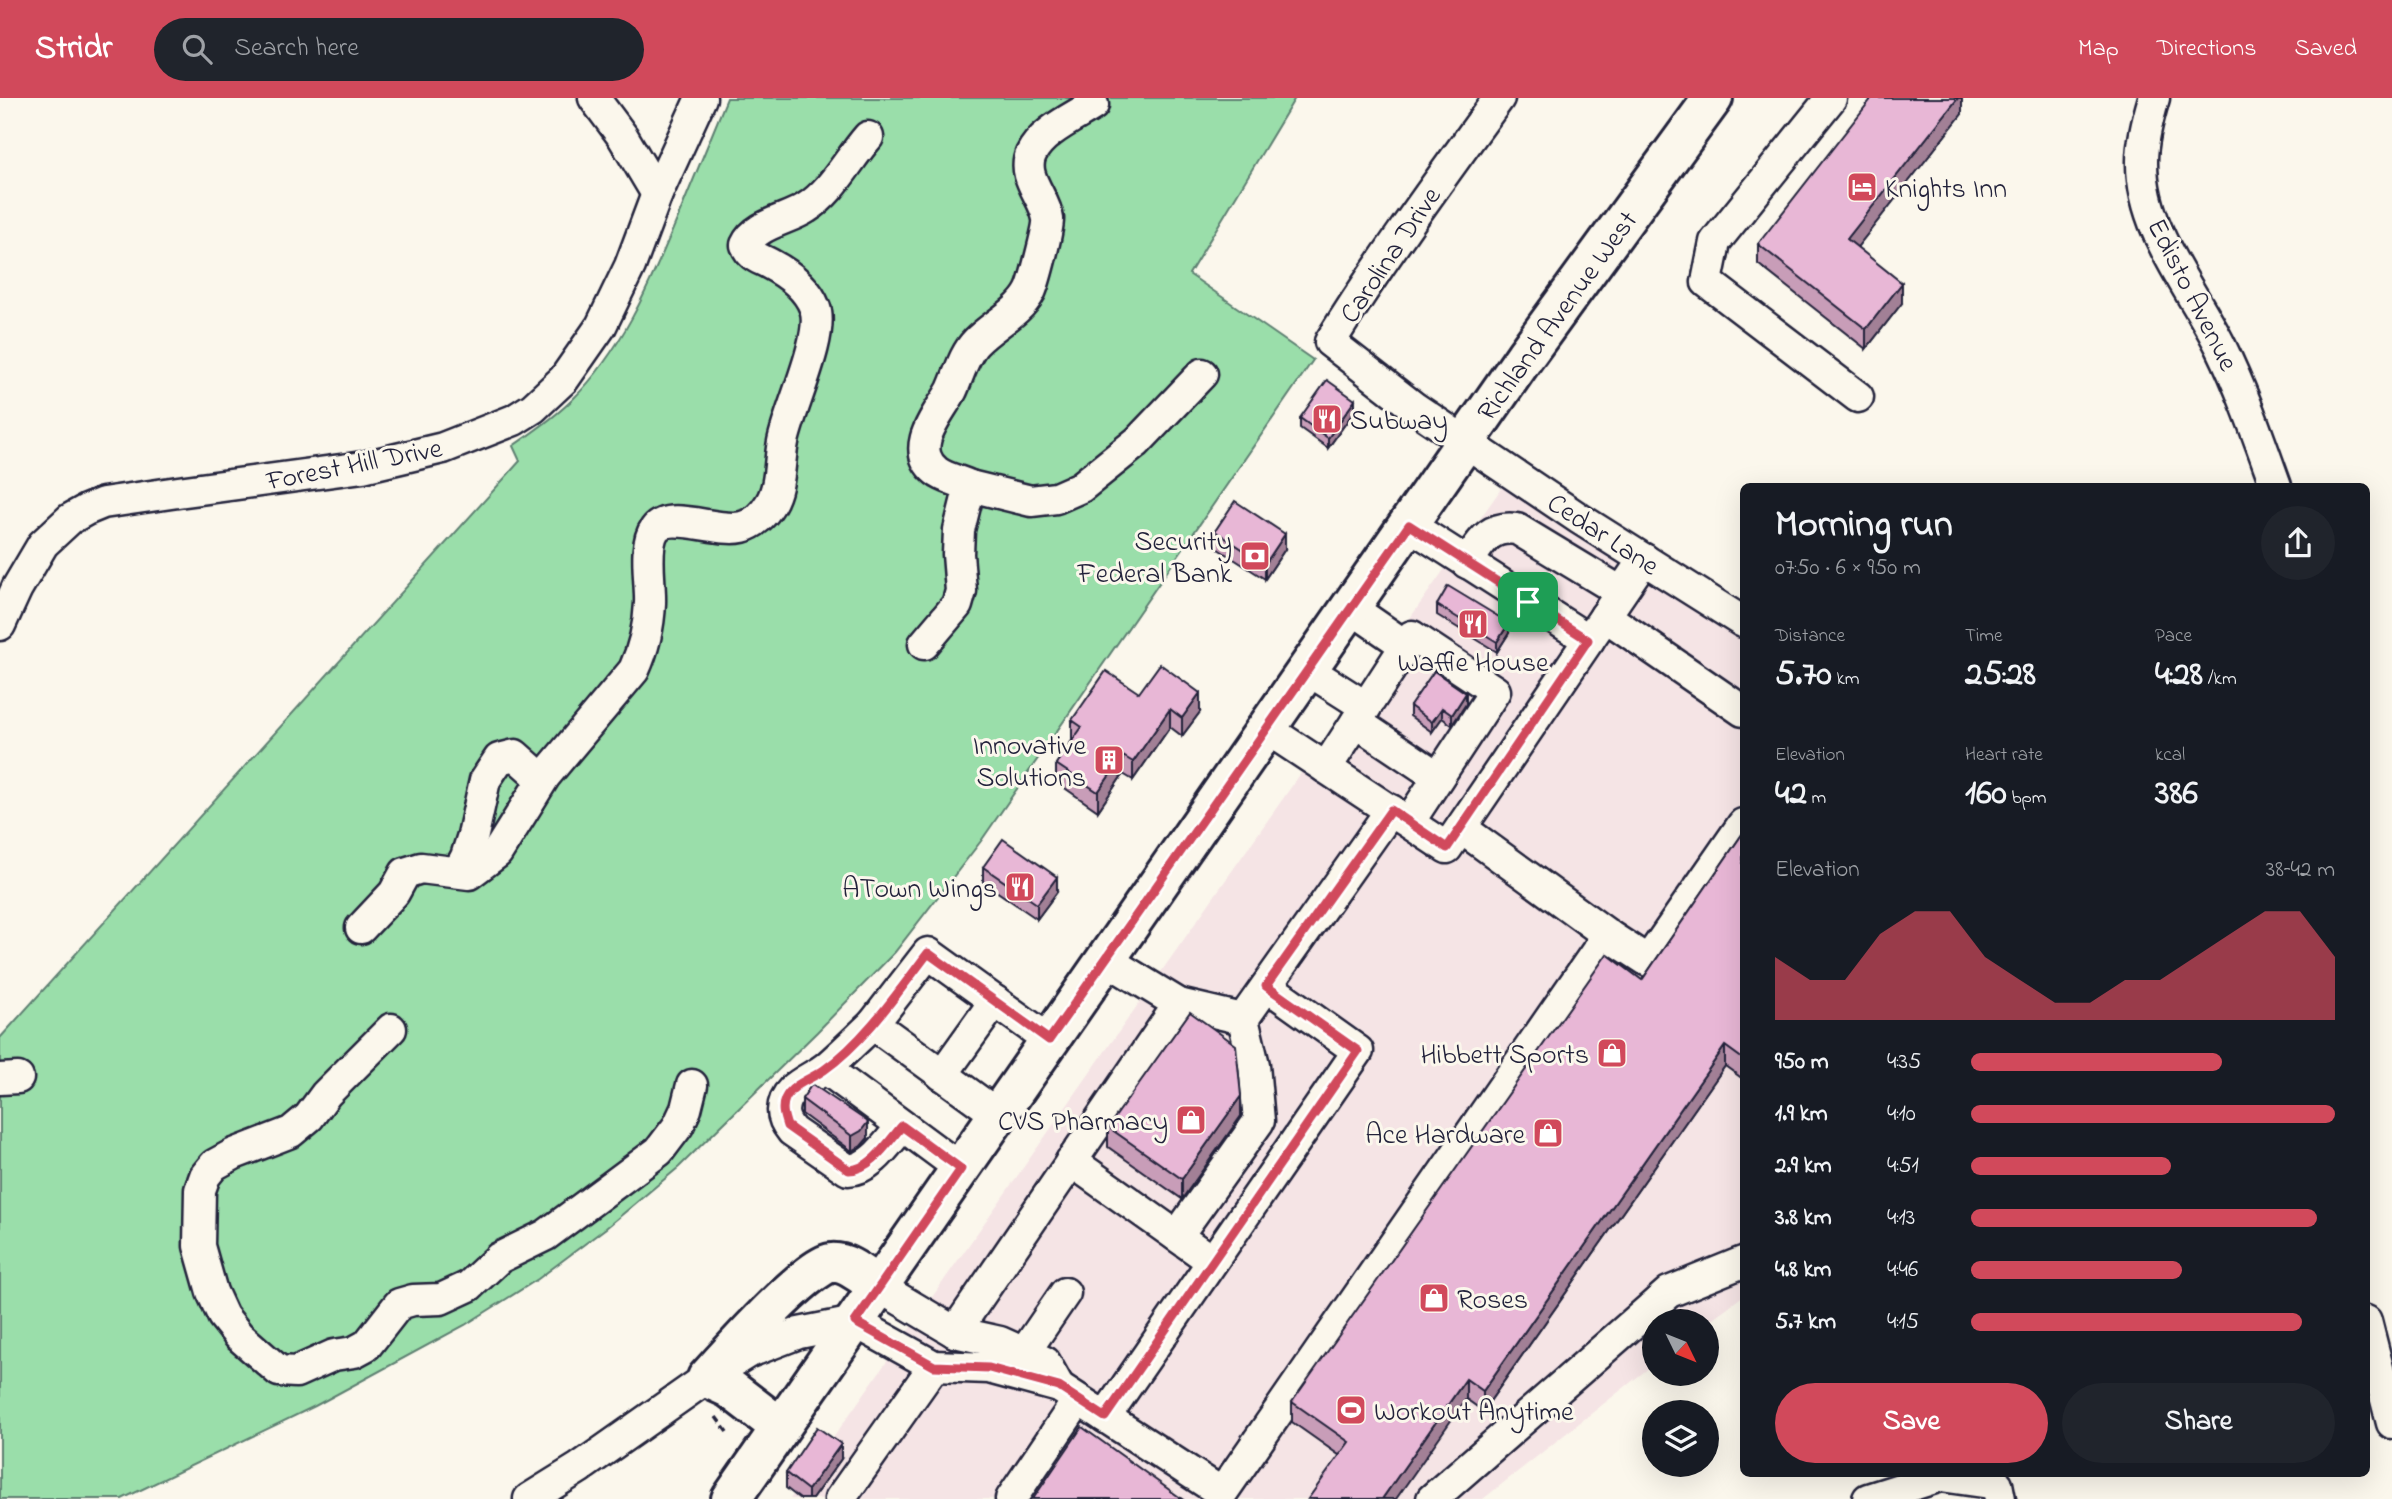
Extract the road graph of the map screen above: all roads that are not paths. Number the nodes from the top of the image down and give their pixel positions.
1 (594, 98) edge
2 (701, 98) edge
3 (1499, 98) edge
4 (1713, 98) edge
5 (1831, 98) edge
6 (2154, 98) edge
7 (1093, 105) dead end
8 (868, 137) dead end
9 (657, 194) junction
10 (1202, 374) dead end
11 (1858, 397) dead end
12 (1467, 441) junction
13 (2275, 483) edge
14 (970, 485) junction
15 (1409, 525) junction
16 (1644, 559) junction
17 (1467, 563) junction
18 (1613, 604) junction
19 (1351, 608) junction
20 (1740, 620) edge
21 (0, 625) edge
22 (1588, 640) junction
23 (924, 644) dead end
24 (1406, 646) junction
25 (1308, 670) junction
26 (1740, 709) edge
27 (1361, 714) junction
28 (1267, 729) junction
29 (1326, 768) junction
30 (1438, 777) junction
31 (542, 779) junction
32 (1400, 816) junction
33 (1461, 828) junction
34 (1740, 828) edge
35 (458, 872) junction
36 (361, 928) dead end
37 (1608, 934) junction
38 (1105, 959) junction
39 (1266, 986) junction
40 (995, 1001) junction
41 (1179, 1004) junction
42 (1243, 1019) junction
43 (873, 1024) junction
44 (391, 1029) dead end
45 (1049, 1040) junction
46 (826, 1069) junction
47 (942, 1075) junction
48 (692, 1085) dead end
49 (998, 1115) junction
50 (902, 1126) junction
51 (1071, 1161) junction
52 (961, 1169) junction
53 (1177, 1236) junction
54 (1212, 1261) junction
55 (1740, 1263) edge
56 (879, 1287) junction
57 (1065, 1293) dead end
58 (855, 1322) junction
59 (955, 1332) junction
60 (2370, 1351) edge
61 (1024, 1353) junction
62 (934, 1366) junction
63 (2375, 1389) edge
64 (708, 1393) junction
65 (1069, 1393) junction
66 (1105, 1417) junction
67 (2392, 1423) edge
68 (780, 1427) junction
69 (1938, 1477) edge
70 (1948, 1477) edge
71 (2006, 1486) edge
72 (529, 1499) edge
73 (731, 1499) edge
74 (840, 1499) edge
75 (1011, 1499) edge
76 (1432, 1499) edge
77 (1868, 1499) edge

1 - 9 street
2 - 9 street, Forest Hill Drive
3 - 12 street, Carolina Drive
4 - 12 main road, Richland Avenue West
5 - 11 street
6 - 13 street, Edisto Avenue
7 - 14 street
8 - 31 street
9 - 21 street, Forest Hill Drive
10 - 14 street
12 - 15 main road, Richland Avenue West
12 - 16 street, Cedar Lane
14 - 23 street
15 - 17 street
15 - 19 main road, Richland Avenue West
16 - 18 street
16 - 20 street, Cedar Lane
17 - 18 street
17 - 22 street
18 - 22 street
18 - 26 street
19 - 24 street
19 - 25 main road, Richland Avenue West
22 - 33 street
24 - 27 street
24 - 30 street
25 - 27 street
25 - 28 main road, Richland Avenue West
27 - 29 street
27 - 30 street
28 - 29 street
28 - 38 main road, Richland Avenue West
29 - 32 street
30 - 32 street
31 - 35 street
31 - 35 street
32 - 33 street
32 - 39 street
33 - 37 street
34 - 37 street
35 - 36 street
37 - 66 street
38 - 41 street
38 - 45 main road, Richland Avenue West
39 - 42 street
39 - 54 street
40 - 43 street
40 - 45 street
40 - 47 street
41 - 42 street
41 - 51 street
42 - 53 street
43 - 46 street
43 - 47 street
44 - 48 street
45 - 49 main road, Richland Avenue West
46 - 50 street
46 - 50 street
47 - 49 street
49 - 52 main road, Richland Avenue West
50 - 52 street
51 - 53 street
51 - 59 street
52 - 56 main road, Richland Avenue West
53 - 54 street
54 - 66 street
55 - 76 street
56 - 58 main road, Richland Avenue West
56 - 59 street
56 - 64 main road
57 - 61 street
58 - 62 street
58 - 64 street
58 - 68 main road, Richland Avenue West
59 - 61 street
60 - 63 street
61 - 65 street
62 - 65 street
62 - 74 street
63 - 67 street
64 - 68 main road
64 - 72 street
65 - 66 street
65 - 75 street
68 - 73 main road, Richland Avenue West
69 - 77 street
70 - 71 street

